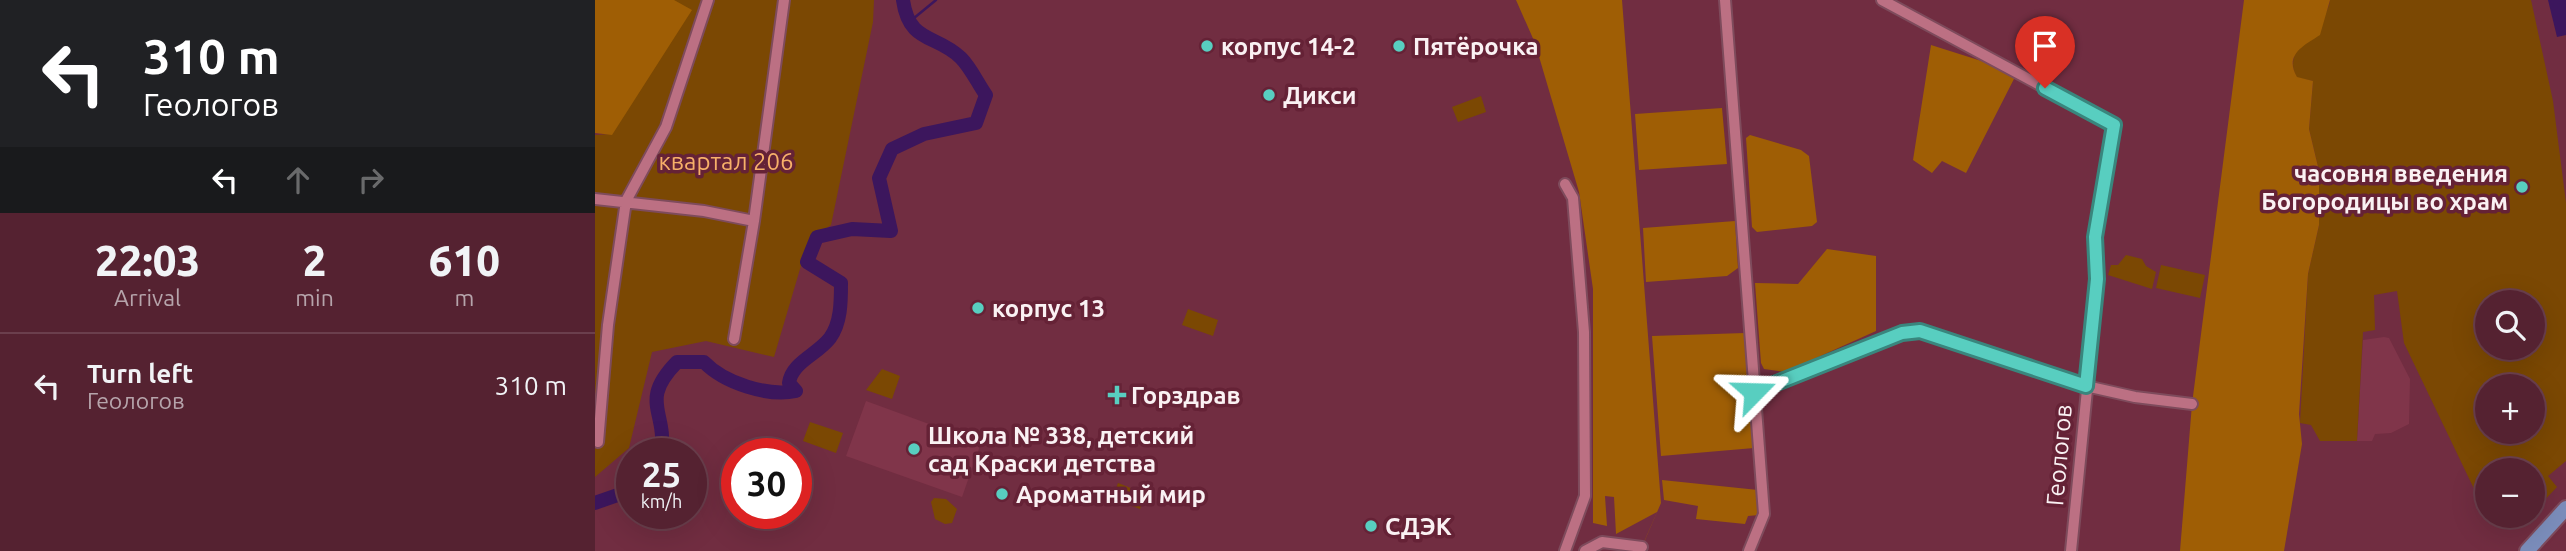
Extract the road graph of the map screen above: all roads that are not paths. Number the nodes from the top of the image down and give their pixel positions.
1 (708, 0) edge
2 (784, 0) edge
3 (1724, 0) edge
4 (1882, 0) edge
5 (1565, 184) dead end
6 (595, 199) edge
7 (626, 201) junction
8 (754, 221) junction
9 (734, 339) dead end
10 (2086, 386) junction
11 (1754, 392) junction
12 (2192, 404) dead end
13 (598, 442) dead end
14 (2566, 508) edge
15 (1642, 547) dead end
16 (1565, 551) edge
17 (1585, 551) edge
18 (1749, 551) edge
19 (2071, 551) edge
20 (2527, 551) edge

1 - 7 street
2 - 8 street
3 - 11 street
4 - 10 street, Геологов
5 - 16 street
6 - 7 street
7 - 8 street
7 - 13 street
8 - 9 street
10 - 11 street
10 - 12 street
10 - 19 street, Геологов
11 - 18 street
14 - 20 main road
15 - 17 street

